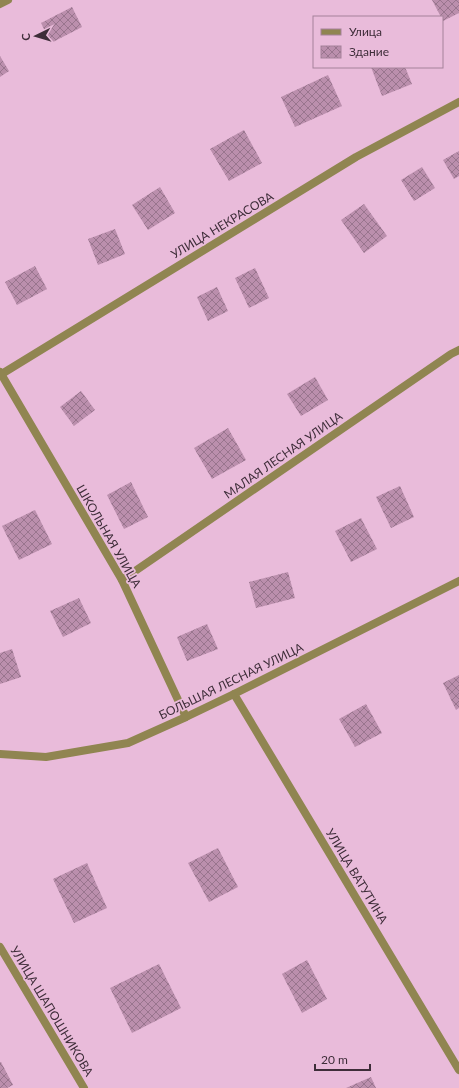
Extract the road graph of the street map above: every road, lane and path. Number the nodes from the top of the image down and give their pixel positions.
1 (8, 0) edge
2 (0, 4) edge
3 (459, 102) edge
4 (459, 350) edge
5 (0, 374) edge
6 (122, 580) junction
7 (459, 581) edge
8 (234, 694) junction
9 (186, 717) junction
10 (0, 754) edge
11 (0, 947) edge
12 (459, 1070) edge
13 (84, 1088) edge

1 - 2 street
3 - 5 street, УЛИЦА НЕКРАСОВА
4 - 6 street, МАЛАЯ ЛЕСНАЯ УЛИЦА
5 - 6 street, ШКОЛЬНАЯ УЛИЦА
6 - 9 street, ШКОЛЬНАЯ УЛИЦА
7 - 8 street, БОЛЬШАЯ ЛЕСНАЯ УЛИЦА
8 - 9 street, БОЛЬШАЯ ЛЕСНАЯ УЛИЦА
8 - 12 street, УЛИЦА ВАТУТИНА
9 - 10 street, БОЛЬШАЯ ЛЕСНАЯ УЛИЦА
11 - 13 street, УЛИЦА ШАПОШНИКОВА

